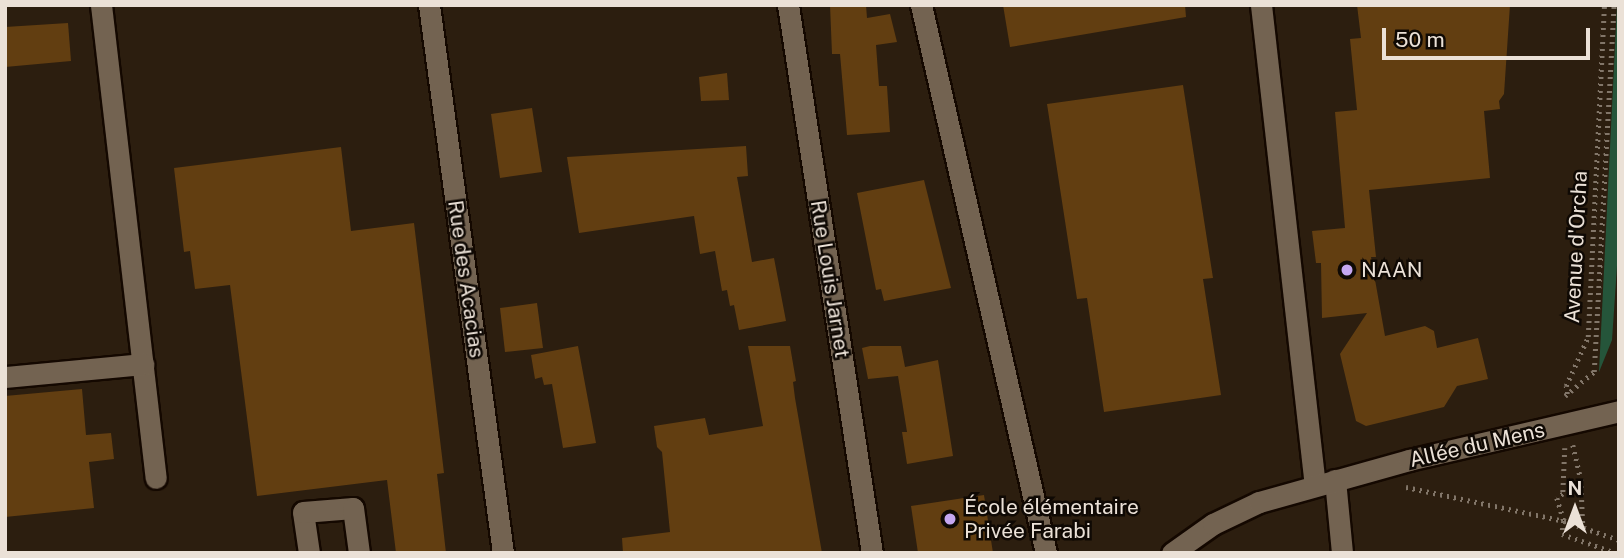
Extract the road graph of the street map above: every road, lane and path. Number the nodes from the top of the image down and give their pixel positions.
1 (101, 5) edge
2 (429, 5) edge
3 (788, 5) edge
4 (921, 5) edge
5 (1261, 5) edge
6 (1604, 5) edge
7 (1614, 5) edge
8 (143, 364) junction
9 (5, 377) edge
10 (1567, 396) junction
11 (1619, 411) edge
12 (1566, 424) junction
13 (156, 478) dead end
14 (1325, 483) junction
15 (1398, 485) dead end
16 (1564, 521) junction
17 (1583, 527) junction
18 (1619, 540) edge
19 (309, 553) edge
20 (359, 553) edge
21 (503, 553) edge
22 (872, 553) edge
23 (1046, 553) edge
24 (1172, 553) edge
25 (1342, 553) edge
26 (1616, 553) edge

1 - 8 street
2 - 21 street, Rue des Acacias
3 - 22 street, Rue Louis Jarnet
4 - 23 street
5 - 14 street
6 - 10 path, Avenue d'Orcha
7 - 10 path
8 - 9 street
8 - 13 street
10 - 12 path, Avenue d'Orcha
10 - 12 path
11 - 12 street, Allée du Mens
12 - 14 street, Allée du Mens
12 - 16 path
12 - 17 path, Avenue d'Orcha
14 - 24 street, Allée du Mens
14 - 25 street
15 - 16 path, Allée du Mens
16 - 17 path, Allée du Mens
16 - 26 path
17 - 18 path, Allée du Mens
19 - 20 street

